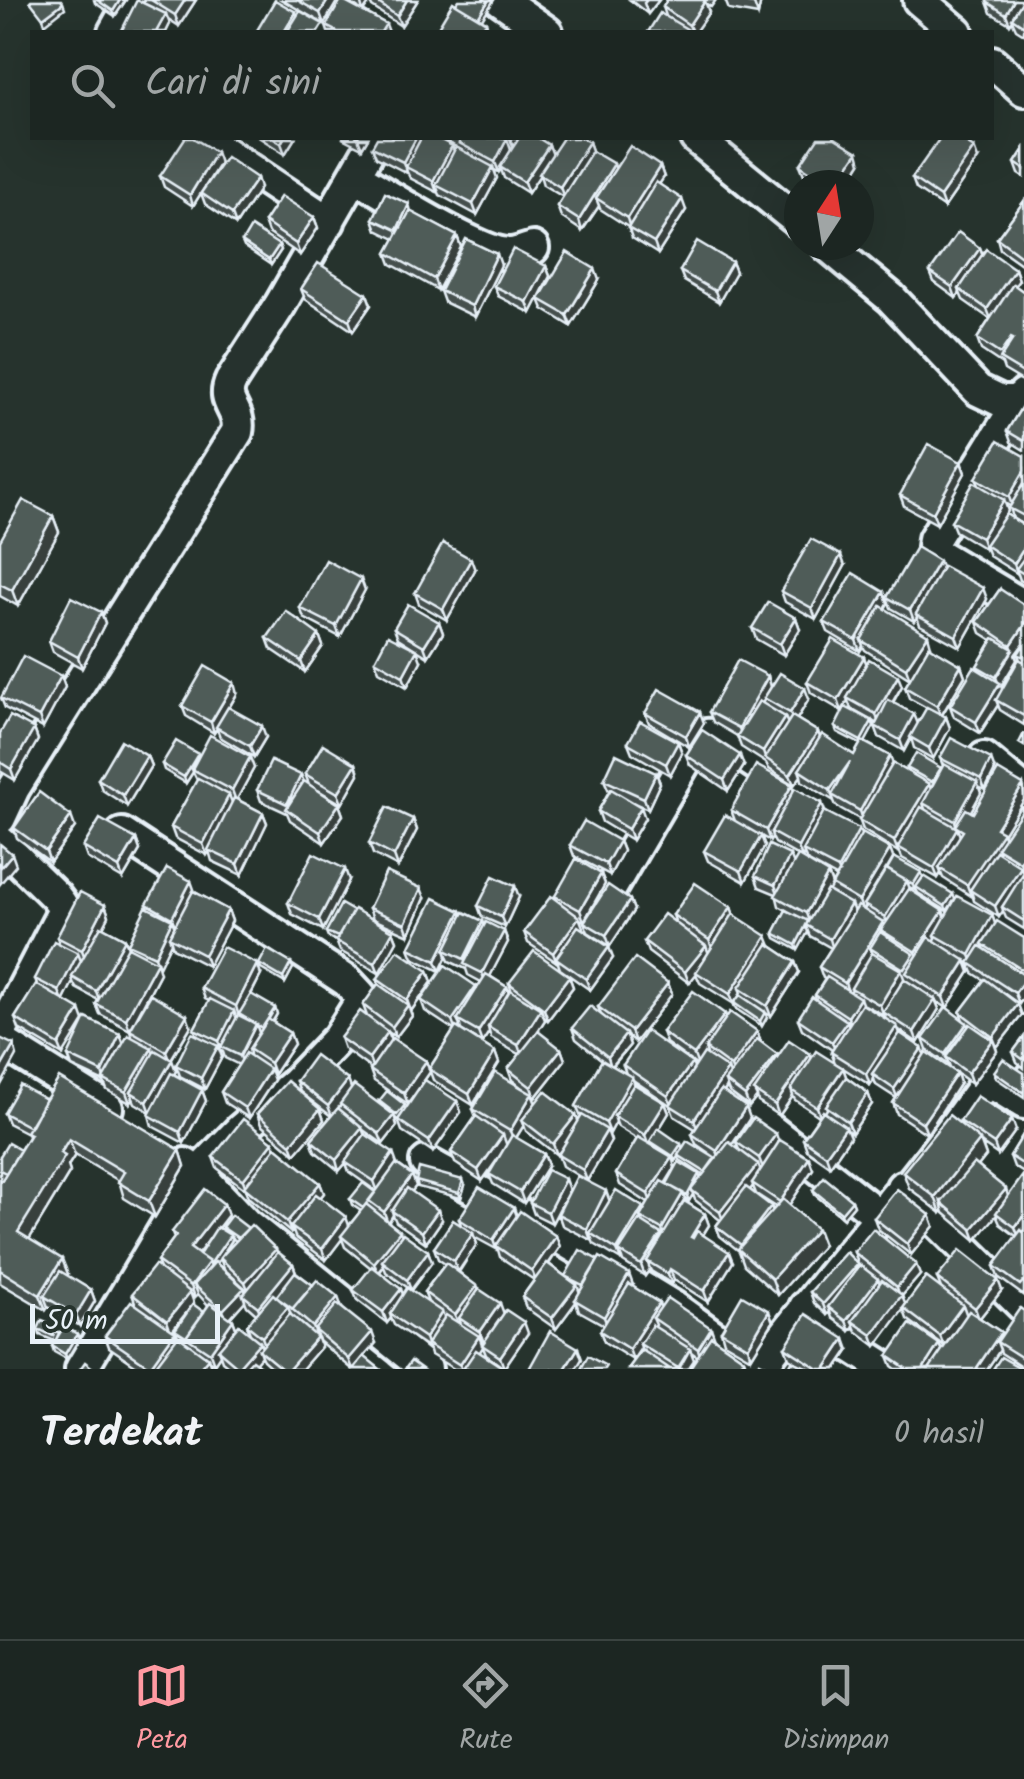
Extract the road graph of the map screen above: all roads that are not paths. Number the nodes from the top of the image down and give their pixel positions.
1 (132, 0) edge
2 (501, 0) edge
3 (919, 0) edge
4 (115, 30) edge
5 (544, 30) edge
6 (955, 30) edge
7 (994, 64) edge
8 (1024, 90) edge
9 (207, 140) edge
10 (375, 140) edge
11 (698, 140) edge
12 (355, 176) junction
13 (784, 210) edge
14 (329, 222) junction
15 (533, 248) dead end
16 (844, 260) edge
17 (1024, 394) edge
18 (1024, 606) edge
19 (984, 758) edge
20 (1024, 791) edge
21 (0, 818) edge
22 (122, 834) edge
23 (0, 842) edge
24 (594, 917) edge
25 (1024, 937) edge
26 (1024, 1032) edge
27 (0, 1037) edge
28 (987, 1080) junction
29 (730, 1098) edge
30 (1024, 1103) edge
31 (127, 1122) edge
32 (155, 1143) edge
33 (426, 1162) dead end
34 (198, 1173) junction
35 (902, 1188) junction
36 (881, 1217) junction
37 (805, 1307) junction
38 (1024, 1307) edge
39 (94, 1365) edge
40 (426, 1369) edge
41 (887, 1369) edge

1 - 4 street
2 - 5 street
3 - 6 street
7 - 8 street
9 - 14 street
10 - 12 street
11 - 13 street
12 - 14 street
12 - 15 street
14 - 21 street
16 - 17 street
17 - 18 street
19 - 20 street
22 - 34 street
23 - 27 street
24 - 25 street
26 - 28 street
27 - 31 street
28 - 30 street
28 - 35 street
29 - 36 street
32 - 34 street
33 - 37 street
34 - 39 street
34 - 40 street
35 - 36 street
35 - 38 street
36 - 37 street
37 - 41 street

